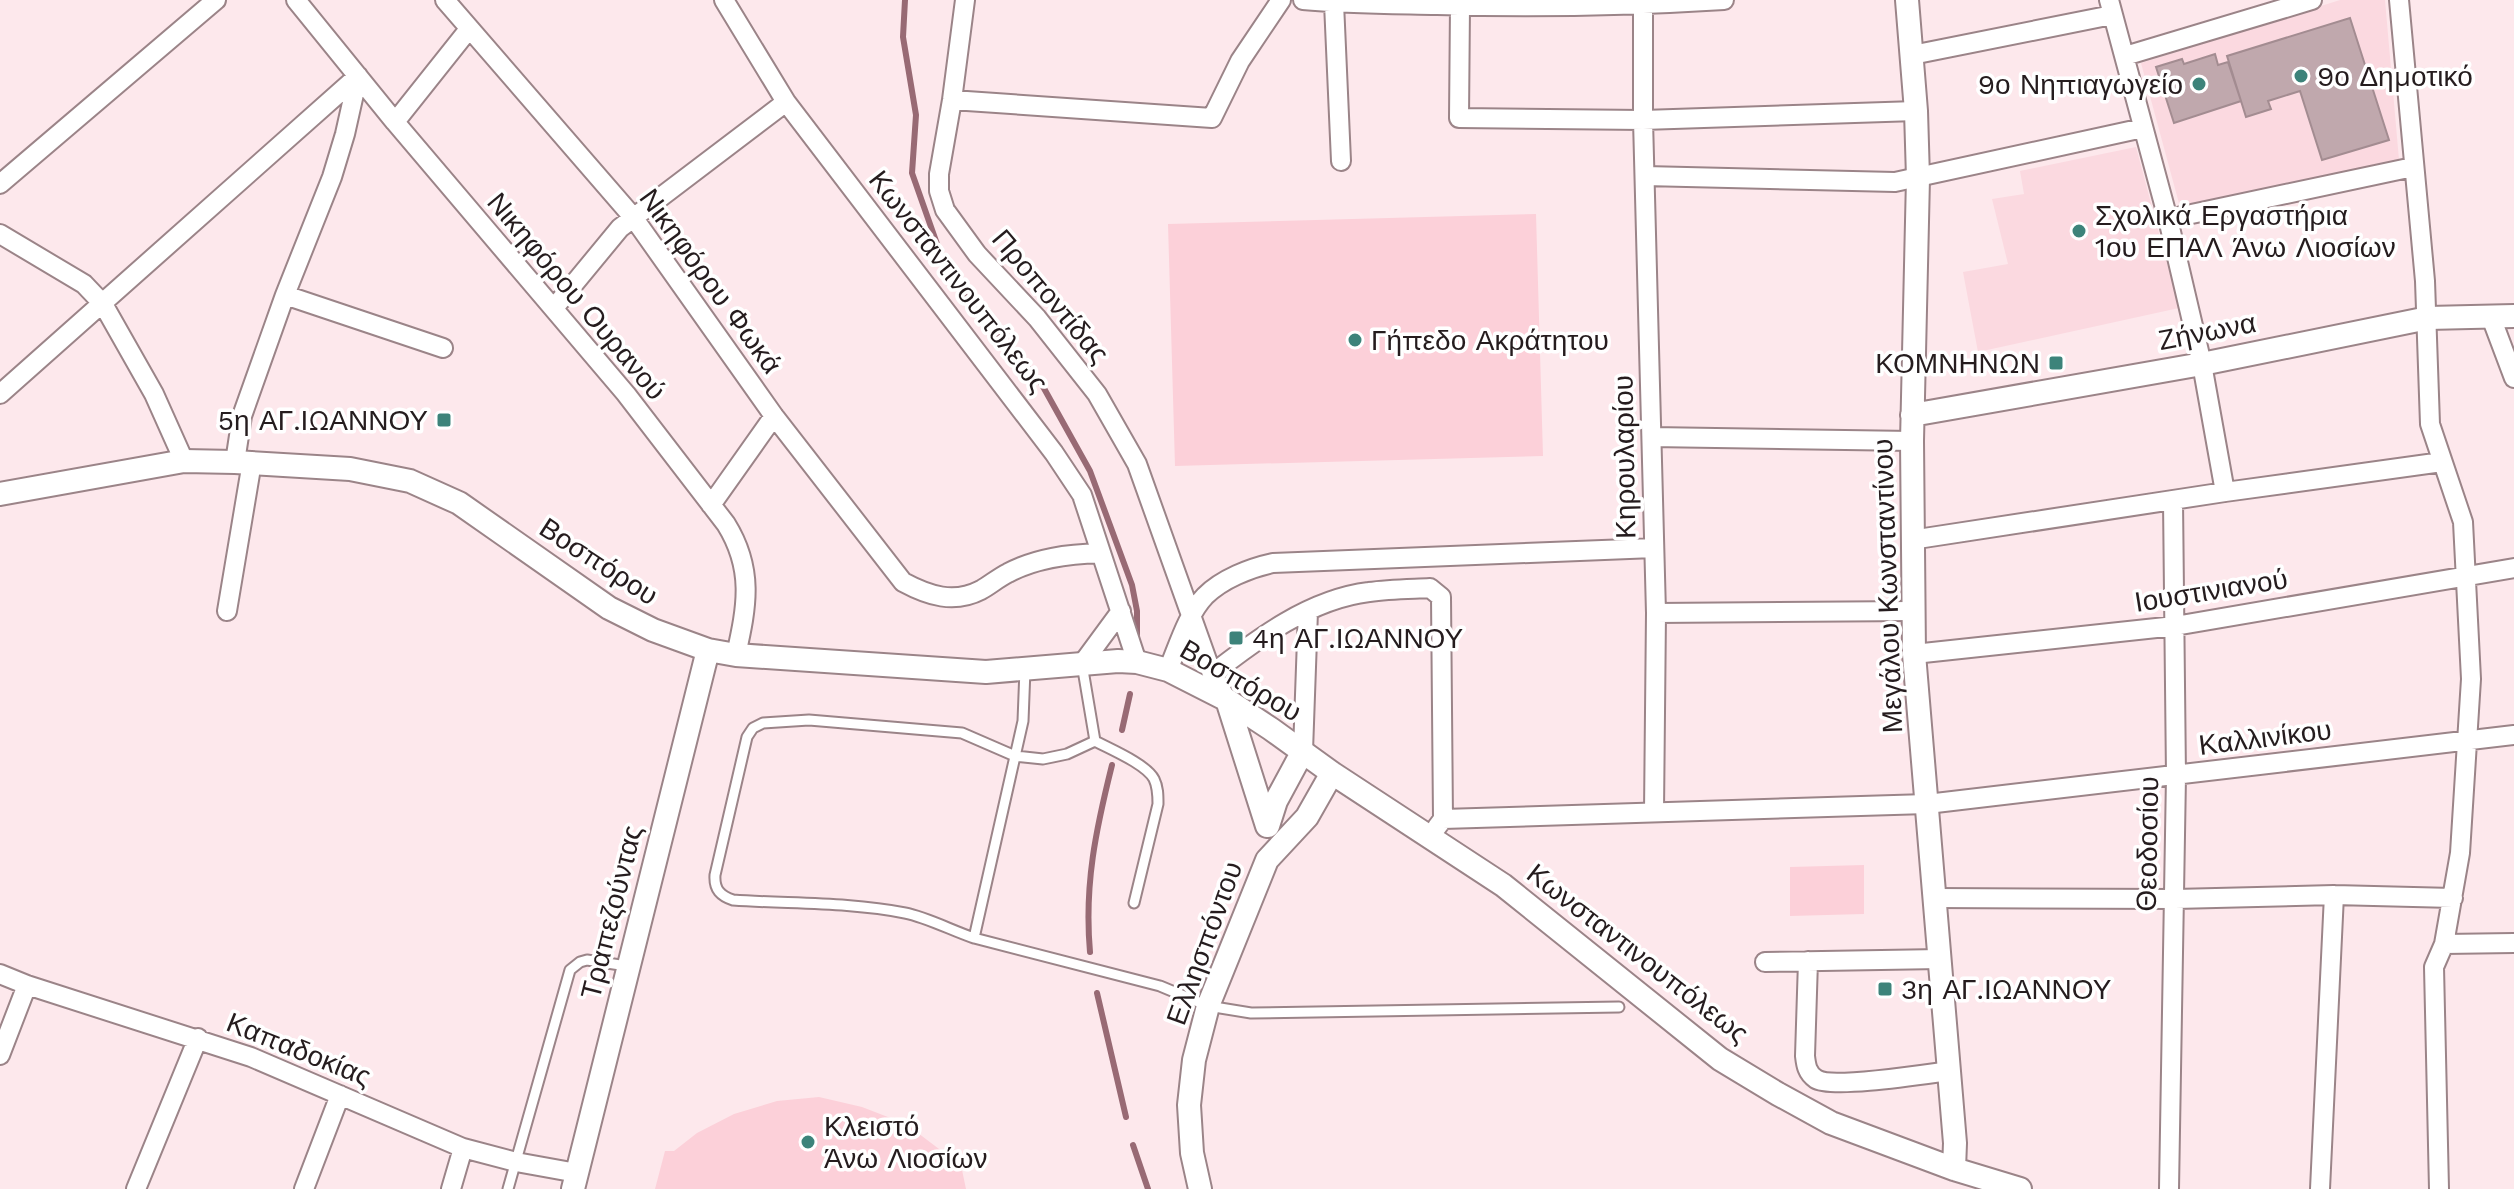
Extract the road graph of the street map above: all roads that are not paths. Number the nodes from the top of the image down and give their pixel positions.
1 (216, 0) edge
2 (296, 0) edge
3 (445, 0) edge
4 (724, 0) edge
5 (965, 0) edge
6 (1281, 0) edge
7 (1303, 0) edge
8 (1724, 0) edge
9 (1907, 0) edge
10 (2312, 0) edge
11 (2399, 0) edge
12 (1334, 3) junction
13 (1580, 3) edge
14 (1643, 5) junction
15 (1460, 6) junction
16 (2110, 7) edge
17 (469, 29) junction
18 (1912, 55) junction
19 (2125, 56) junction
20 (358, 76) junction
21 (952, 100) junction
22 (786, 102) junction
23 (1916, 111) junction
24 (1643, 120) junction
25 (395, 122) junction
26 (2143, 128) junction
27 (1341, 161) dead end
28 (2413, 167) junction
29 (1645, 176) junction
30 (1918, 178) junction
31 (0, 184) edge
32 (633, 217) junction
33 (2168, 219) junction
34 (0, 234) edge
35 (285, 295) junction
36 (103, 304) junction
37 (554, 308) junction
38 (2514, 316) edge
39 (2491, 317) junction
40 (2428, 318) junction
41 (443, 348) dead end
42 (2202, 364) junction
43 (2514, 378) edge
44 (0, 394) edge
45 (1912, 415) junction
46 (774, 416) junction
47 (1652, 437) junction
48 (1912, 441) junction
49 (184, 461) junction
50 (243, 462) junction
51 (2442, 462) junction
52 (2225, 492) junction
53 (0, 494) edge
54 (2173, 501) junction
55 (711, 505) junction
56 (1911, 540) junction
57 (1654, 548) junction
58 (1100, 553) junction
59 (2514, 568) edge
60 (2467, 575) junction
61 (227, 611) dead end
62 (1121, 611) junction
63 (1308, 611) junction
64 (1913, 611) junction
65 (1656, 613) junction
66 (1192, 617) junction
67 (2175, 626) junction
68 (708, 650) junction
69 (1914, 654) junction
70 (736, 655) junction
71 (1137, 662) junction
72 (1082, 664) junction
73 (1025, 669) junction
74 (1168, 670) junction
75 (1212, 674) junction
76 (1227, 700) junction
77 (2514, 735) edge
78 (1095, 741) junction
79 (2466, 742) junction
80 (1303, 751) junction
81 (1015, 756) junction
82 (1332, 773) junction
83 (2176, 776) junction
84 (1927, 804) junction
85 (1654, 812) junction
86 (1267, 826) junction
87 (1437, 828) junction
88 (1267, 860) junction
89 (2334, 895) junction
90 (1935, 898) junction
91 (2453, 898) junction
92 (2175, 899) junction
93 (1134, 903) dead end
94 (974, 938) junction
95 (2514, 943) edge
96 (2444, 944) junction
97 (1940, 959) junction
98 (1808, 961) junction
99 (1765, 962) dead end
100 (628, 966) junction
101 (0, 974) edge
102 (27, 985) junction
103 (1208, 1006) junction
104 (1619, 1007) dead end
105 (198, 1038) junction
106 (0, 1055) edge
107 (1949, 1071) junction
108 (340, 1095) junction
109 (463, 1148) junction
110 (516, 1162) junction
111 (1954, 1169) junction
112 (575, 1181) edge
113 (136, 1189) edge
114 (304, 1189) edge
115 (451, 1189) edge
116 (508, 1189) edge
117 (1200, 1189) edge
118 (2020, 1189) edge
119 (2169, 1189) edge
120 (2320, 1189) edge
121 (2439, 1189) edge

1 - 31 street
2 - 20 street, Νικηφόρου Ουρανού
3 - 17 street, Νικηφόρου Φωκά
4 - 22 street, Κωνσταντινουπόλεως
5 - 21 street, Προποντίδας
6 - 21 street
7 - 12 street
8 - 14 street
9 - 18 street, Μεγάλου Κωνσταντίνου
10 - 19 street
11 - 28 street
12 - 15 street
12 - 27 street
13 - 14 street
13 - 15 street
14 - 24 street, Κηρουλαρίου
15 - 24 street
16 - 18 street
16 - 19 street
17 - 25 street
17 - 32 street, Νικηφόρου Φωκά
18 - 23 street, Μεγάλου Κωνσταντίνου
19 - 26 street
20 - 25 street, Νικηφόρου Ουρανού
20 - 35 street
20 - 36 street
21 - 66 street, Προποντίδας
22 - 32 street
22 - 58 street, Κωνσταντινουπόλεως
23 - 24 street
23 - 30 street, Μεγάλου Κωνσταντίνου
24 - 29 street, Κηρουλαρίου
25 - 37 street, Νικηφόρου Ουρανού
26 - 30 street
26 - 33 street
28 - 33 street
28 - 40 street
29 - 30 street
29 - 47 street, Κηρουλαρίου
30 - 45 street, Μεγάλου Κωνσταντίνου
32 - 37 street
32 - 46 street, Νικηφόρου Φωκά
33 - 42 street
34 - 36 street
35 - 41 street
35 - 50 street
36 - 44 street
36 - 49 street
37 - 55 street, Νικηφόρου Ουρανού
38 - 39 street, Ζήνωνα
39 - 40 street, Ζήνωνα
39 - 43 street
40 - 42 street, Ζήνωνα
40 - 51 street
42 - 45 street, Ζήνωνα
42 - 52 street
45 - 48 street, Μεγάλου Κωνσταντίνου
46 - 55 street
46 - 58 street, Νικηφόρου Φωκά
47 - 48 street
47 - 57 street, Κηρουλαρίου
48 - 56 street, Μεγάλου Κωνσταντίνου
49 - 50 street, Βοσπόρου
49 - 53 street, Βοσπόρου
50 - 61 street
50 - 68 street, Βοσπόρου
51 - 52 street
51 - 60 street
52 - 54 street
54 - 56 street
54 - 67 street, Θεοδοσίου
55 - 70 street, Νικηφόρου Ουρανού
56 - 64 street, Μεγάλου Κωνσταντίνου
57 - 65 street, Κηρουλαρίου
57 - 66 street
58 - 62 street, Κωνσταντινουπόλεως
59 - 60 street, Ιουστινιανού
60 - 67 street, Ιουστινιανού
60 - 79 street
62 - 71 street, Κωνσταντινουπόλεως
62 - 72 street
63 - 75 street
63 - 80 street
63 - 87 street
64 - 65 street
64 - 69 street, Μεγάλου Κωνσταντίνου
65 - 85 street, Κηρουλαρίου
66 - 74 street
66 - 75 street, Προποντίδας
67 - 69 street, Ιουστινιανού
67 - 83 street, Θεοδοσίου
68 - 70 street, Βοσπόρου
68 - 100 street, Τραπεζούντας
69 - 84 street, Μεγάλου Κωνσταντίνου
70 - 73 street, Βοσπόρου
71 - 72 street, Βοσπόρου
71 - 74 street, Βοσπόρου
72 - 73 street, Βοσπόρου
72 - 78 lane
73 - 81 lane
74 - 76 street, Βοσπόρου
75 - 76 street, Προποντίδας
76 - 80 street, Βοσπόρου
76 - 86 street
77 - 79 street, Καλλινίκου
78 - 81 lane
78 - 93 lane
79 - 83 street, Καλλινίκου
79 - 91 street
80 - 82 street, Κωνσταντινουπόλεως
80 - 86 street, Ελλησπόντου
81 - 94 lane
81 - 94 lane
82 - 87 street, Κωνσταντινουπόλεως
82 - 88 street, Ελλησπόντου
83 - 84 street, Καλλινίκου
83 - 92 street, Θεοδοσίου
84 - 85 street, Καλλινίκου
84 - 90 street, Μεγάλου Κωνσταντίνου
85 - 87 street, Καλλινίκου
86 - 88 street, Ελλησπόντου
87 - 111 street, Κωνσταντινουπόλεως
88 - 103 street, Ελλησπόντου
89 - 91 street
89 - 92 street
89 - 120 street
90 - 92 street
90 - 97 street, Μεγάλου Κωνσταντίνου
91 - 96 street
92 - 119 street, Θεοδοσίου
94 - 103 lane
95 - 96 street
96 - 121 street
97 - 98 street
97 - 107 street, Μεγάλου Κωνσταντίνου
98 - 99 street
98 - 107 street
100 - 110 lane
100 - 112 street, Τραπεζούντας
101 - 102 street, Καπαδοκίας
102 - 105 street, Καπαδοκίας
102 - 106 street
103 - 104 lane
103 - 117 street, Ελλησπόντου
105 - 108 street, Καπαδοκίας
105 - 113 street
107 - 111 street, Μεγάλου Κωνσταντίνου
108 - 109 street, Καπαδοκίας
108 - 114 street
109 - 110 street, Καπαδοκίας
109 - 115 street
110 - 112 street, Καπαδοκίας
110 - 116 lane
111 - 118 street, Κωνσταντινουπόλεως

